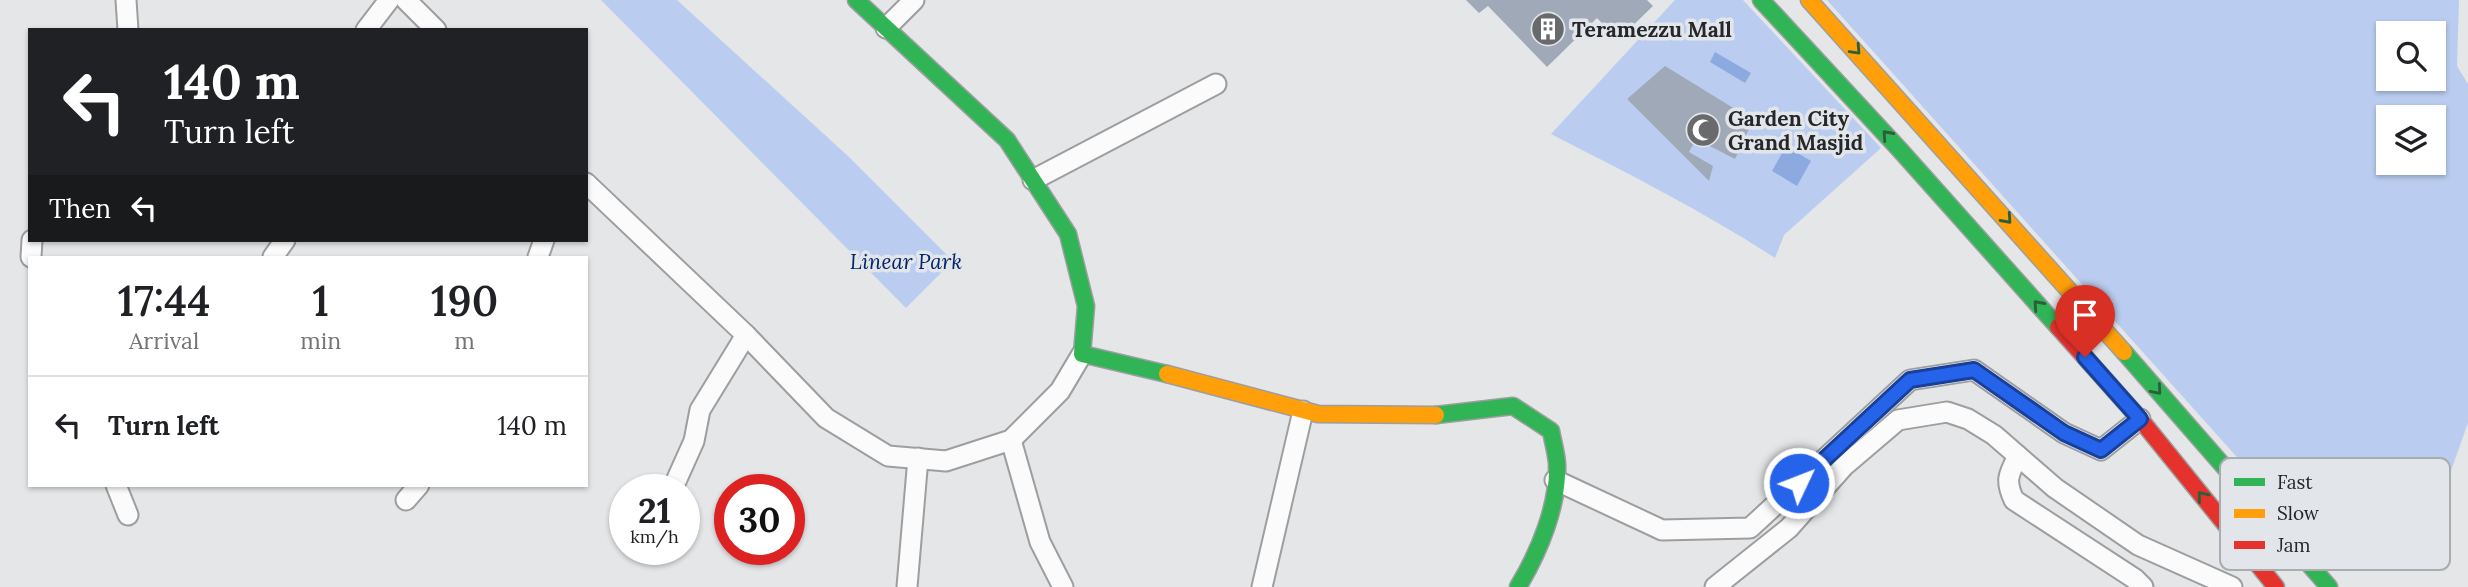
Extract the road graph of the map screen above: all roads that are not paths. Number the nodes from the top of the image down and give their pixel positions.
1 (126, 0) edge
2 (389, 0) edge
3 (406, 0) edge
4 (856, 0) edge
5 (914, 0) edge
6 (1761, 0) edge
7 (1809, 0) edge
8 (128, 28) edge
9 (368, 28) edge
10 (434, 28) edge
11 (886, 28) junction
12 (1216, 84) dead end
13 (1033, 180) junction
14 (588, 185) edge
15 (746, 335) junction
16 (1082, 354) junction
17 (1303, 411) junction
18 (2140, 419) junction
19 (1012, 440) junction
20 (2018, 456) junction
21 (918, 458) junction
22 (2220, 462) edge
23 (680, 474) edge
24 (1555, 480) junction
25 (117, 487) edge
26 (128, 515) dead end
27 (2220, 518) edge
28 (2262, 570) edge
29 (2314, 570) edge
30 (907, 587) edge
31 (1063, 587) edge
32 (1262, 587) edge
33 (1518, 587) edge
34 (1715, 587) edge
35 (2143, 587) edge
36 (2232, 587) edge
37 (2276, 587) edge
38 (2329, 587) edge

1 - 8 street
2 - 9 street
3 - 10 street
4 - 11 street
5 - 11 street
18 -> 6 street
7 -> 22 street
11 - 13 street
12 - 13 street
13 - 16 street
14 - 15 street
15 - 21 street
15 - 23 street
16 - 17 street
16 - 19 street
17 - 24 street
17 - 32 street
18 - 24 street
27 -> 18 street
19 - 21 street
19 - 31 street
20 - 34 street
20 - 35 street
20 - 36 street
21 - 30 street
24 - 33 street
25 - 26 street
37 -> 28 street
29 -> 38 street

